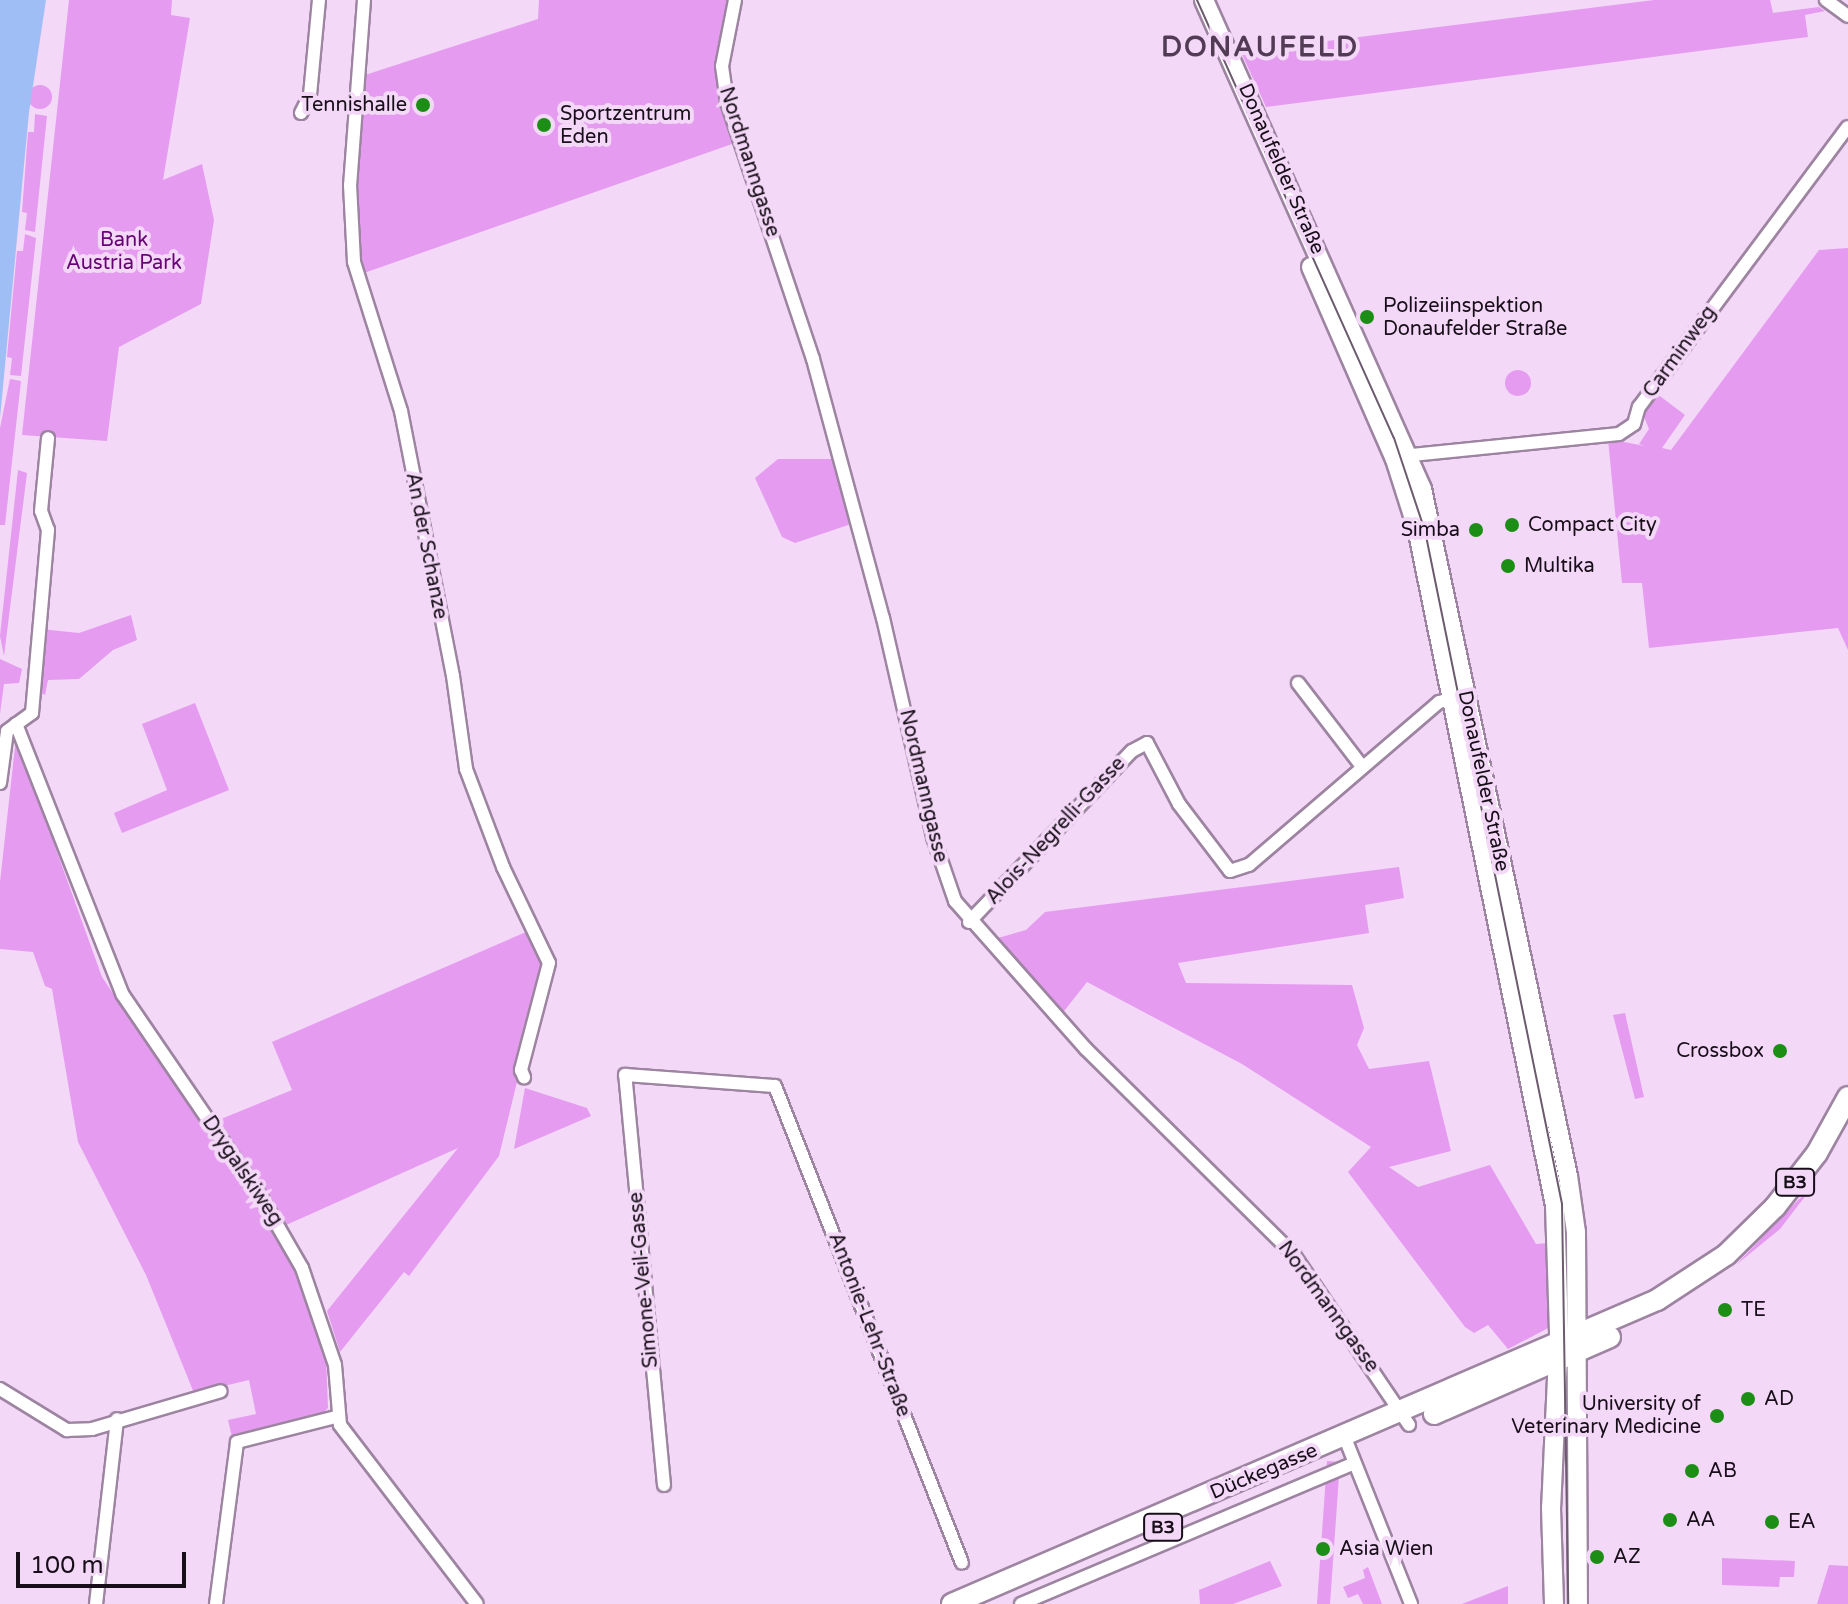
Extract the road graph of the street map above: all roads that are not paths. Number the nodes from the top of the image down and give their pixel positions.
1 (319, 0) edge
2 (364, 0) edge
3 (735, 0) edge
4 (1191, 0) edge
5 (1204, 0) edge
6 (1826, 0) edge
7 (1848, 16) edge
8 (301, 113) dead end
9 (1848, 127) edge
10 (48, 438) dead end
11 (1402, 456) junction
12 (1298, 683) dead end
13 (1458, 698) junction
14 (16, 724) junction
15 (1361, 765) junction
16 (0, 783) edge
17 (969, 922) junction
18 (625, 1075) joint
19 (524, 1077) dead end
20 (1848, 1097) edge
21 (1848, 1120) edge
22 (1567, 1348) junction
23 (0, 1389) edge
24 (221, 1391) dead end
25 (336, 1417) junction
26 (117, 1419) junction
27 (1407, 1419) junction
28 (1349, 1450) junction
29 (664, 1485) dead end
30 (962, 1563) dead end
31 (96, 1604) edge
32 (216, 1604) edge
33 (477, 1604) edge
34 (954, 1604) edge
35 (977, 1604) edge
36 (1021, 1604) edge
37 (1411, 1604) edge
38 (1554, 1604) edge
39 (1578, 1604) edge

1 - 8 street
2 - 19 street, An der Schanze
3 - 17 street, Nordmanngasse
4 - 11 main road, Donaufelder Straße
5 - 11 main road, Donaufelder Straße
6 - 7 street
9 - 11 street, Carminweg
10 - 14 street
11 - 13 main road, Donaufelder Straße
12 - 15 street
13 - 15 street
13 - 22 main road, Donaufelder Straße
14 - 16 street
14 - 25 street, Drygalskiweg
15 - 17 street, Alois-Negrelli-Gasse
17 - 27 street, Nordmanngasse
18 - 29 street, Simone-Veil-Gasse
18 - 30 street, Antonie-Lehr-Straße
20 - 22 main road, B3
21 - 22 main road, B3
22 - 27 main road, Dückegasse / B3
22 - 38 main road, Donaufelder Straße
22 - 39 main road, Donaufelder Straße
23 - 26 street
24 - 26 street
25 - 32 street
25 - 33 street
26 - 31 street
27 - 28 main road, Dückegasse / B3
28 - 34 main road, Dückegasse / B3
28 - 35 main road, Dückegasse / B3
28 - 36 street, Dückegasse
28 - 37 street

